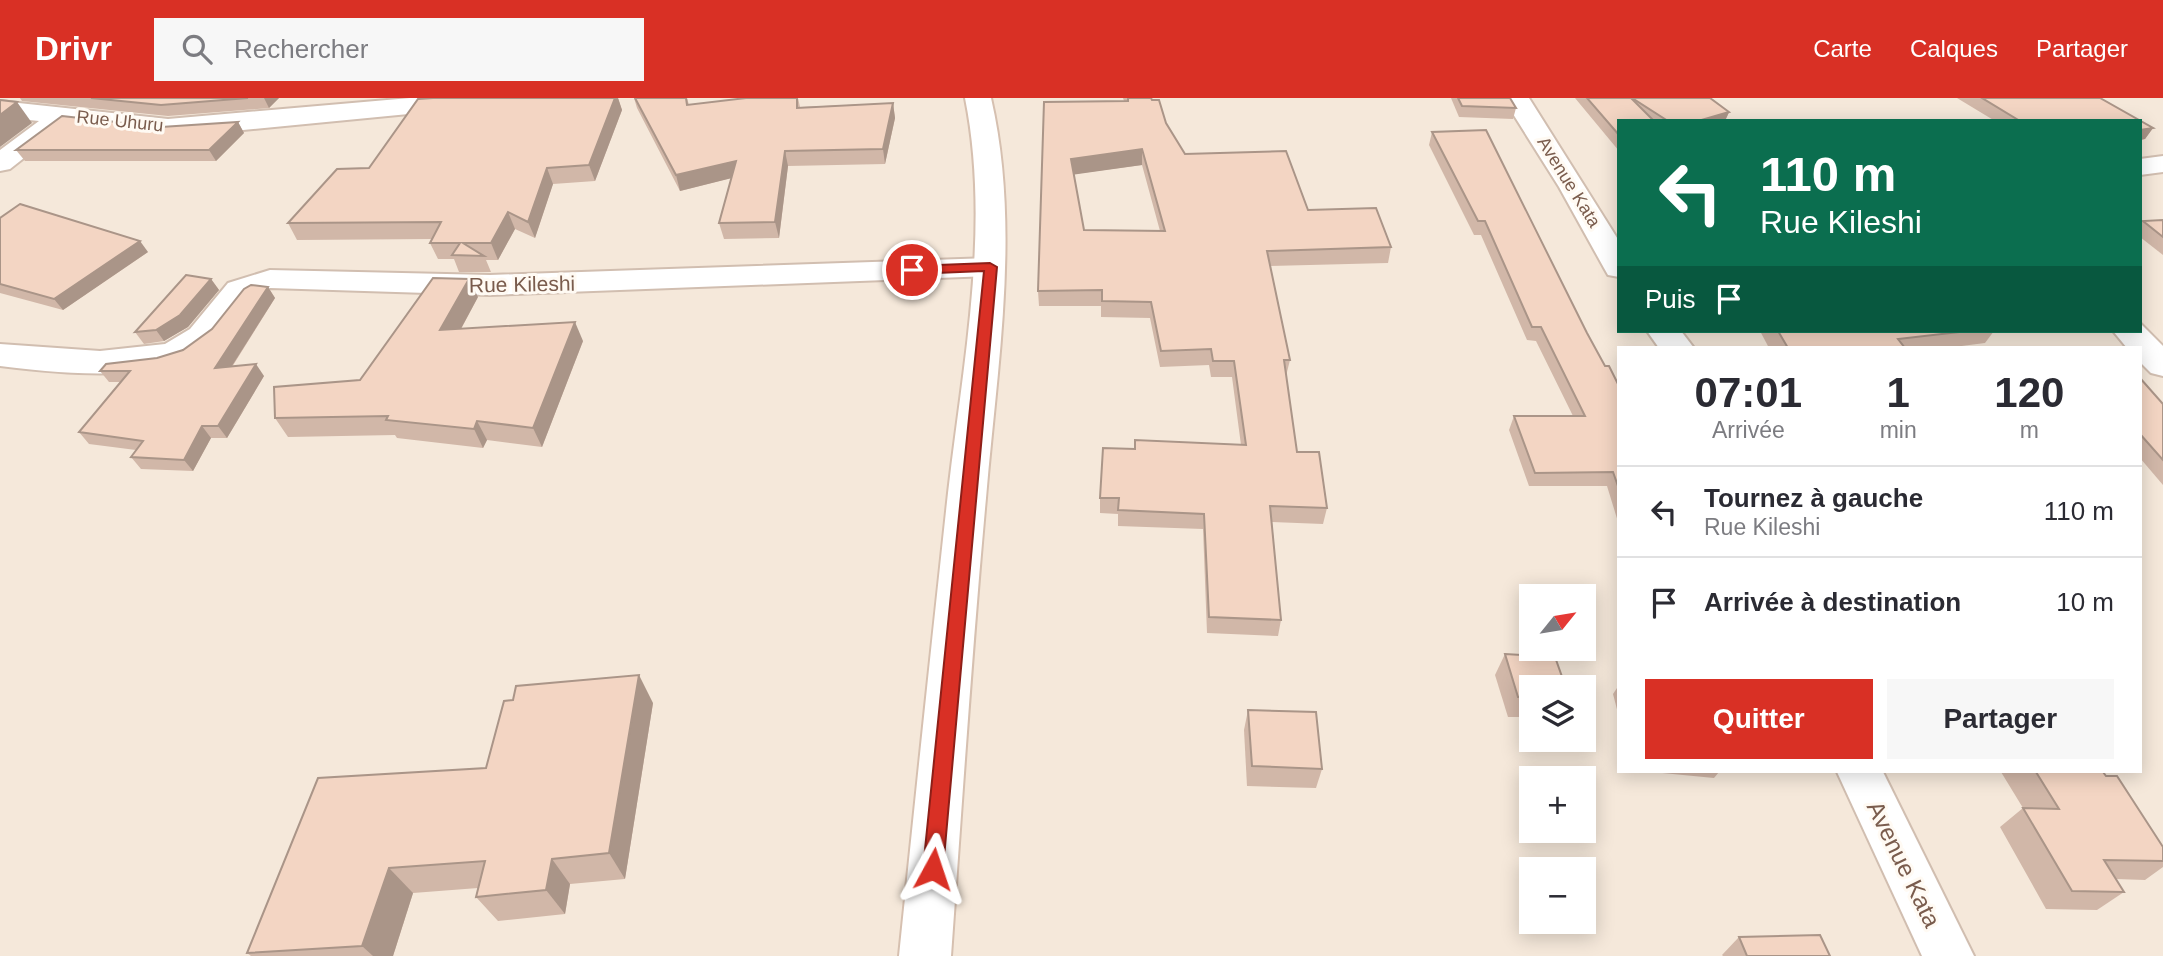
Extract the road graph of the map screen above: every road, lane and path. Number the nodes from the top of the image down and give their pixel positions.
1 (491, 98) edge
2 (978, 98) edge
3 (1516, 98) edge
4 (0, 109) edge
5 (63, 116) junction
6 (0, 163) edge
7 (2163, 164) edge
8 (2142, 167) edge
9 (1617, 264) edge
10 (990, 267) junction
11 (2131, 333) edge
12 (0, 355) edge
13 (2163, 365) edge
14 (1860, 773) edge
15 (925, 956) edge
16 (1948, 956) edge

1 - 5 street, Rue Uhuru
2 - 10 street
3 - 9 street, Avenue Kata
4 - 5 street, Rue Uhuru
5 - 6 street
7 - 8 street
10 - 12 street, Rue Kileshi
10 - 15 street
11 - 13 street
14 - 16 street, Avenue Kata

